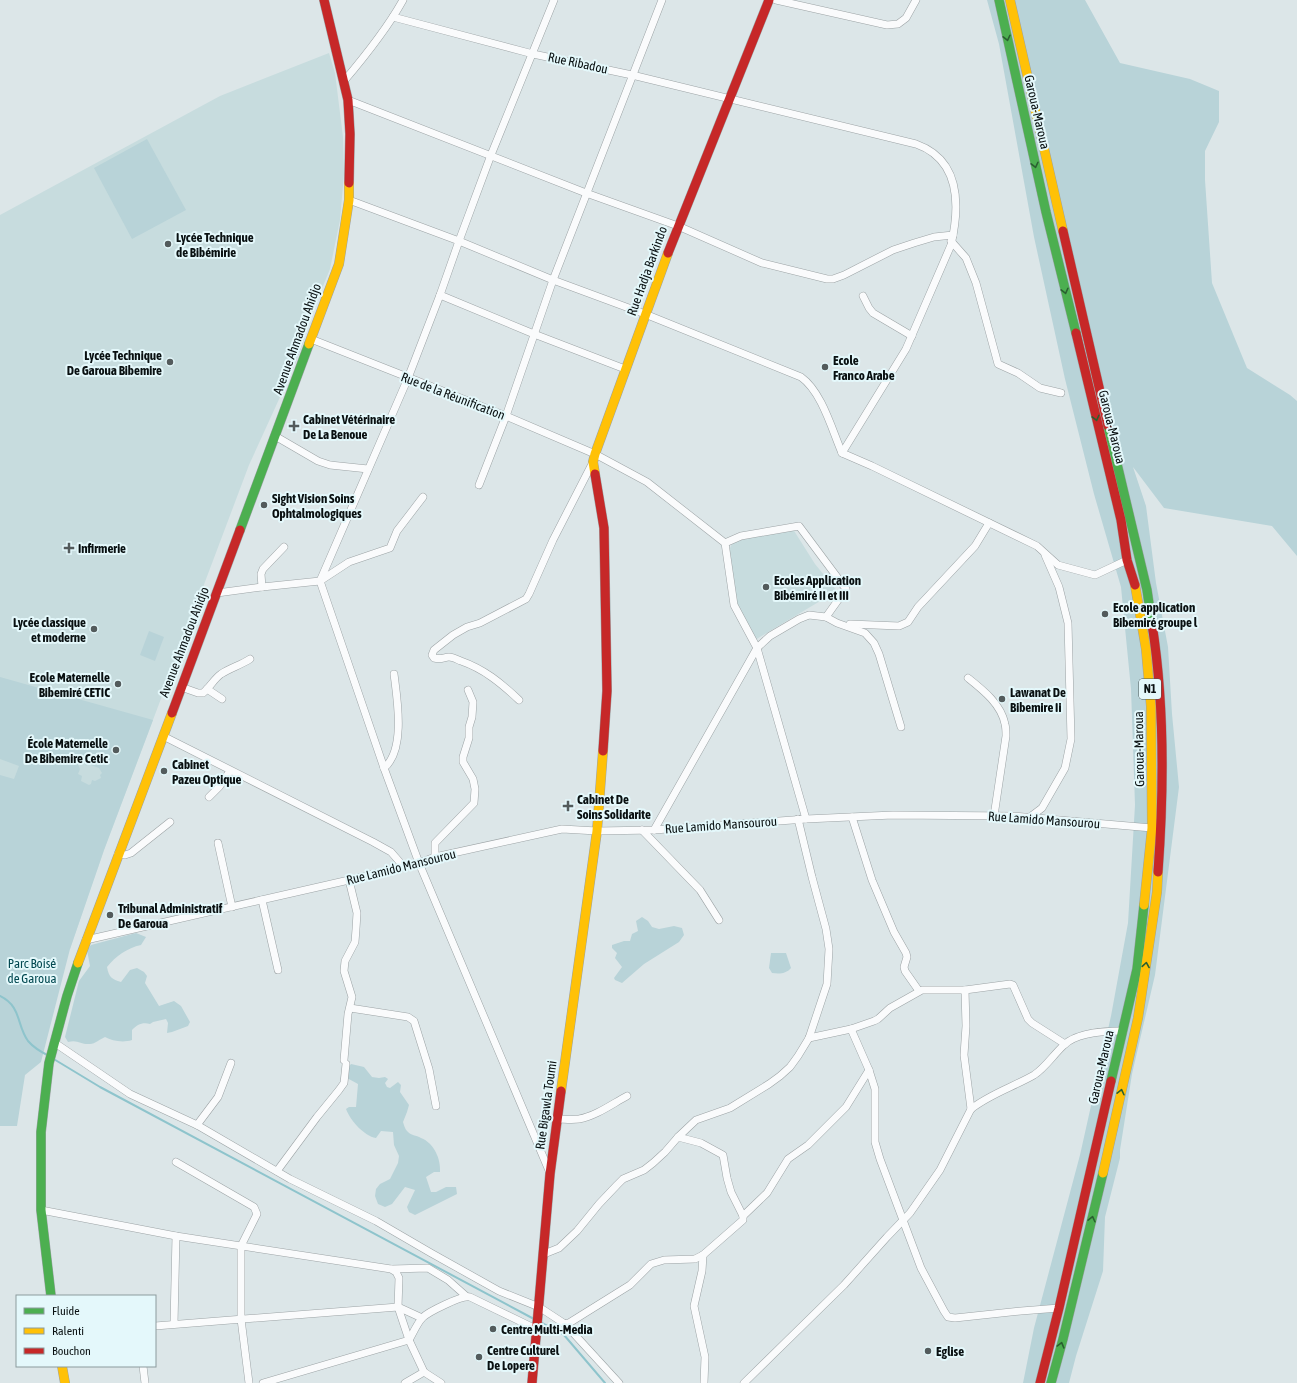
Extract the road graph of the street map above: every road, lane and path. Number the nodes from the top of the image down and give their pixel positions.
1 (324, 0) edge
2 (403, 0) edge
3 (554, 0) edge
4 (662, 0) edge
5 (769, 0) edge
6 (776, 0) edge
7 (916, 0) edge
8 (999, 0) edge
9 (1010, 0) edge
10 (393, 18) junction
11 (533, 54) junction
12 (632, 75) junction
13 (344, 81) junction
14 (729, 99) junction
15 (348, 100) junction
16 (491, 155) junction
17 (586, 193) junction
18 (349, 200) junction
19 (678, 226) junction
20 (952, 238) junction
21 (458, 241) junction
22 (553, 280) junction
23 (440, 295) junction
24 (863, 296) dead end
25 (645, 314) junction
26 (534, 334) junction
27 (912, 336) junction
28 (311, 339) junction
29 (625, 369) junction
30 (408, 378) junction
31 (1061, 393) dead end
32 (506, 416) junction
33 (275, 436) junction
34 (842, 453) junction
35 (594, 458) junction
36 (368, 469) junction
37 (478, 485) dead end
38 (423, 497) dead end
39 (989, 523) junction
40 (725, 543) junction
41 (284, 547) dead end
42 (1045, 553) junction
43 (1127, 560) junction
44 (320, 581) junction
45 (262, 587) junction
46 (217, 592) junction
47 (826, 617) junction
48 (836, 623) junction
49 (757, 648) junction
50 (250, 659) dead end
51 (394, 674) dead end
52 (968, 678) dead end
53 (181, 687) junction
54 (207, 689) junction
55 (468, 690) dead end
56 (222, 699) dead end
57 (519, 700) dead end
58 (901, 727) dead end
59 (163, 736) junction
60 (384, 768) junction
61 (230, 771) junction
62 (209, 797) dead end
63 (994, 816) junction
64 (852, 817) junction
65 (1030, 817) junction
66 (806, 819) junction
67 (798, 820) junction
68 (170, 822) dead end
69 (1152, 828) junction
70 (642, 830) junction
71 (654, 830) junction
72 (597, 831) junction
73 (218, 843) dead end
74 (118, 854) junction
75 (435, 857) junction
76 (419, 864) junction
77 (404, 867) junction
78 (349, 880) junction
79 (262, 900) junction
80 (232, 907) junction
81 (720, 920) dead end
82 (86, 940) junction
83 (278, 970) dead end
84 (965, 990) junction
85 (919, 991) junction
86 (350, 1008) junction
87 (851, 1029) junction
88 (1123, 1031) junction
89 (809, 1038) junction
90 (1065, 1044) junction
91 (54, 1045) junction
92 (231, 1062) dead end
93 (869, 1070) junction
94 (627, 1096) dead end
95 (436, 1106) dead end
96 (972, 1109) junction
97 (557, 1119) junction
98 (197, 1125) junction
99 (678, 1138) junction
100 (176, 1162) dead end
101 (277, 1171) junction
102 (550, 1174) junction
103 (41, 1210) junction
104 (743, 1216) junction
105 (902, 1221) junction
106 (176, 1236) junction
107 (242, 1246) junction
108 (544, 1254) junction
109 (703, 1256) junction
110 (391, 1269) junction
111 (51, 1295) edge
112 (466, 1296) junction
113 (398, 1308) junction
114 (1059, 1308) junction
115 (539, 1309) junction
116 (422, 1318) junction
117 (242, 1319) junction
118 (174, 1324) junction
119 (565, 1324) junction
120 (156, 1326) edge
121 (537, 1327) junction
122 (409, 1340) junction
123 (62, 1367) edge
124 (143, 1367) edge
125 (424, 1372) junction
126 (65, 1383) edge
127 (145, 1383) edge
128 (249, 1383) edge
129 (263, 1383) edge
130 (405, 1383) edge
131 (441, 1383) edge
132 (532, 1383) edge
133 (619, 1383) edge
134 (704, 1383) edge
135 (744, 1383) edge
136 (1040, 1383) edge
137 (1051, 1383) edge

1 - 13 main road, Avenue Ahmadou Ahidjo
2 - 10 street
3 - 11 street
4 - 12 street
5 - 14 main road, Rue Hadja Barkindo
6 - 7 street
8 -> 43 main road, Garoua-Maroua / N1
137 -> 9 main road, Garoua-Maroua / N1
10 - 11 street, Rue Ribadou
10 - 13 street
11 - 12 street, Rue Ribadou
11 - 16 street
12 - 14 street, Rue Ribadou
12 - 17 street
13 - 15 main road, Avenue Ahmadou Ahidjo
14 - 19 main road, Rue Hadja Barkindo
14 - 20 street, Rue Ribadou
15 - 16 street
15 - 18 main road, Avenue Ahmadou Ahidjo
16 - 17 street
16 - 21 street
17 - 19 street
17 - 22 street
18 - 21 street
18 - 28 main road, Avenue Ahmadou Ahidjo
19 - 20 street
19 - 25 main road, Rue Hadja Barkindo
20 - 27 street, Rue Ribadou
20 - 31 street
21 - 22 street
21 - 23 street
22 - 25 street
22 - 26 street
23 - 26 street
23 - 30 street
24 - 27 street
25 - 29 main road, Rue Hadja Barkindo
25 - 34 street
26 - 29 street
26 - 32 street
27 - 34 street, Rue Ribadou
28 - 30 street, Rue de la Réunification
28 - 33 main road, Avenue Ahmadou Ahidjo
29 - 35 main road, Rue Hadja Barkindo
30 - 32 street, Rue de la Réunification
30 - 36 street
32 - 35 street, Rue de la Réunification
32 - 37 street
33 - 36 street
33 - 46 main road, Avenue Ahmadou Ahidjo
34 - 39 street
35 - 40 street, Rue de la Réunification
35 - 57 street
35 - 72 main road, Rue Bigawla Toumi
36 - 44 street
38 - 44 street
39 - 42 street
39 - 48 street
40 - 47 street
40 - 49 street
41 - 45 street
42 - 43 street
42 - 65 street
43 - 69 main road, Garoua-Maroua / N1
44 - 45 street
44 - 60 street
45 - 46 street
46 - 53 main road, Avenue Ahmadou Ahidjo
47 - 48 street
47 - 49 street
48 - 58 street
49 - 66 street
49 - 71 street
50 - 54 street
51 - 60 street
52 - 63 street
53 - 54 street
53 - 59 main road, Avenue Ahmadou Ahidjo
54 - 56 street
55 - 75 street
59 - 61 street
59 - 74 main road, Avenue Ahmadou Ahidjo
60 - 76 street
61 - 62 street
61 - 77 street
63 - 64 street, Rue Lamido Mansourou
63 - 65 street, Rue Lamido Mansourou
64 - 66 street, Rue Lamido Mansourou
64 - 85 street
65 - 69 street, Rue Lamido Mansourou
66 - 67 street, Rue Lamido Mansourou
67 - 71 street, Rue Lamido Mansourou
67 - 89 street
68 - 74 street
69 - 88 main road, Garoua-Maroua / N1
70 - 71 street, Rue Lamido Mansourou
70 - 72 street, Rue Lamido Mansourou
70 - 81 street
72 - 75 street, Rue Lamido Mansourou
72 - 97 main road, Rue Bigawla Toumi
73 - 80 street
74 - 82 main road, Avenue Ahmadou Ahidjo
75 - 76 street, Rue Lamido Mansourou
76 - 77 street, Rue Lamido Mansourou
76 - 102 street
77 - 78 street, Rue Lamido Mansourou
78 - 79 street, Rue Lamido Mansourou
78 - 86 street
79 - 80 street, Rue Lamido Mansourou
79 - 83 street
80 - 82 street, Rue Lamido Mansourou
82 - 91 main road, Avenue Ahmadou Ahidjo
84 - 85 street
84 - 90 street
84 - 96 street
85 - 87 street
86 - 95 street
86 - 101 street
87 - 89 street
87 - 93 street
88 - 90 street
88 - 114 main road, Garoua-Maroua / N1
89 - 99 street
90 - 96 street
91 - 98 street
91 - 103 main road, Avenue Ahmadou Ahidjo
92 - 98 street
93 - 104 street
93 - 105 street
94 - 97 street
96 - 105 street
97 - 102 main road, Rue Bigawla Toumi
98 - 101 street
99 - 104 street
99 - 108 street
100 - 107 street
101 - 115 street
102 - 108 main road, Rue Bigawla Toumi
103 - 106 street
103 - 111 main road, Avenue Ahmadou Ahidjo
104 - 109 street
105 - 114 street
105 - 135 street
106 - 107 street
106 - 118 street
107 - 110 street
107 - 117 street
108 - 115 main road, Rue Bigawla Toumi
109 - 119 street
109 - 134 street
110 - 112 street
110 - 113 street
112 - 116 street
112 - 121 street
113 - 116 street
113 - 117 street
113 - 122 street
114 - 136 main road, Garoua-Maroua / N1
115 - 119 street
115 - 121 main road, Rue Bigawla Toumi
116 - 122 street
117 - 118 street
117 - 128 street
118 - 120 street
119 - 133 street
121 - 132 main road, Rue Bigawla Toumi
122 - 125 street
122 - 129 street
123 - 126 main road
124 - 127 street
125 - 130 street
125 - 131 street

